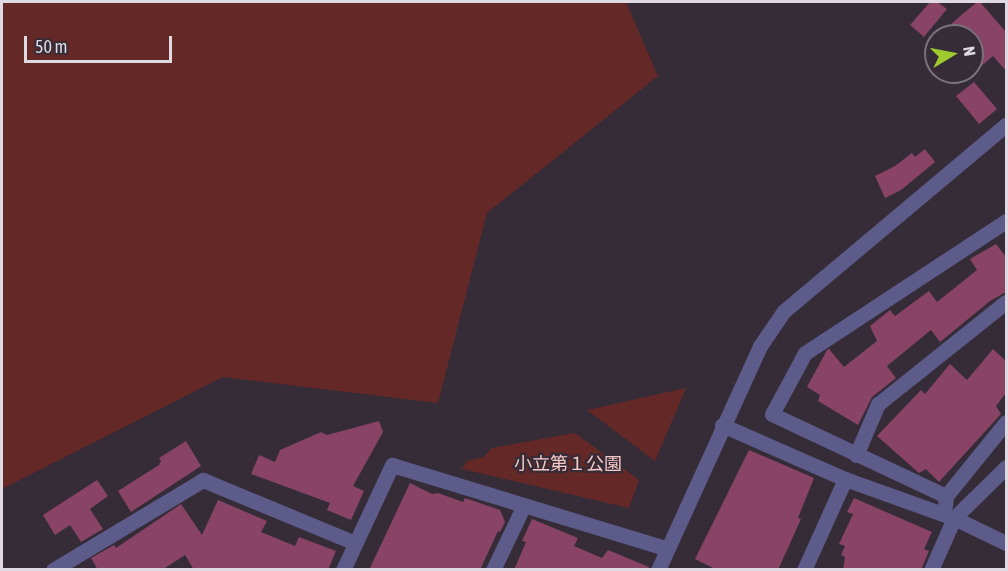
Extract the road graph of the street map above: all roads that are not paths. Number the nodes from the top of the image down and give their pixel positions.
1 (1006, 125) edge
2 (1006, 221) edge
3 (1006, 302) edge
4 (1006, 422) edge
5 (722, 425) junction
6 (856, 455) junction
7 (1006, 467) edge
8 (845, 479) junction
9 (946, 496) junction
10 (523, 507) junction
11 (949, 516) junction
12 (355, 543) junction
13 (1006, 543) edge
14 (668, 549) junction
15 (53, 570) edge
16 (343, 570) edge
17 (493, 570) edge
18 (658, 570) edge
19 (804, 570) edge
20 (931, 570) edge

1 - 5 street
2 - 6 street
3 - 6 street
4 - 9 street
5 - 8 street
5 - 14 street
6 - 9 street
7 - 11 street
8 - 11 street
8 - 19 street
9 - 11 street
10 - 12 street
10 - 14 street
10 - 17 street
11 - 13 street
11 - 20 street
12 - 15 street
12 - 16 street
14 - 18 street

